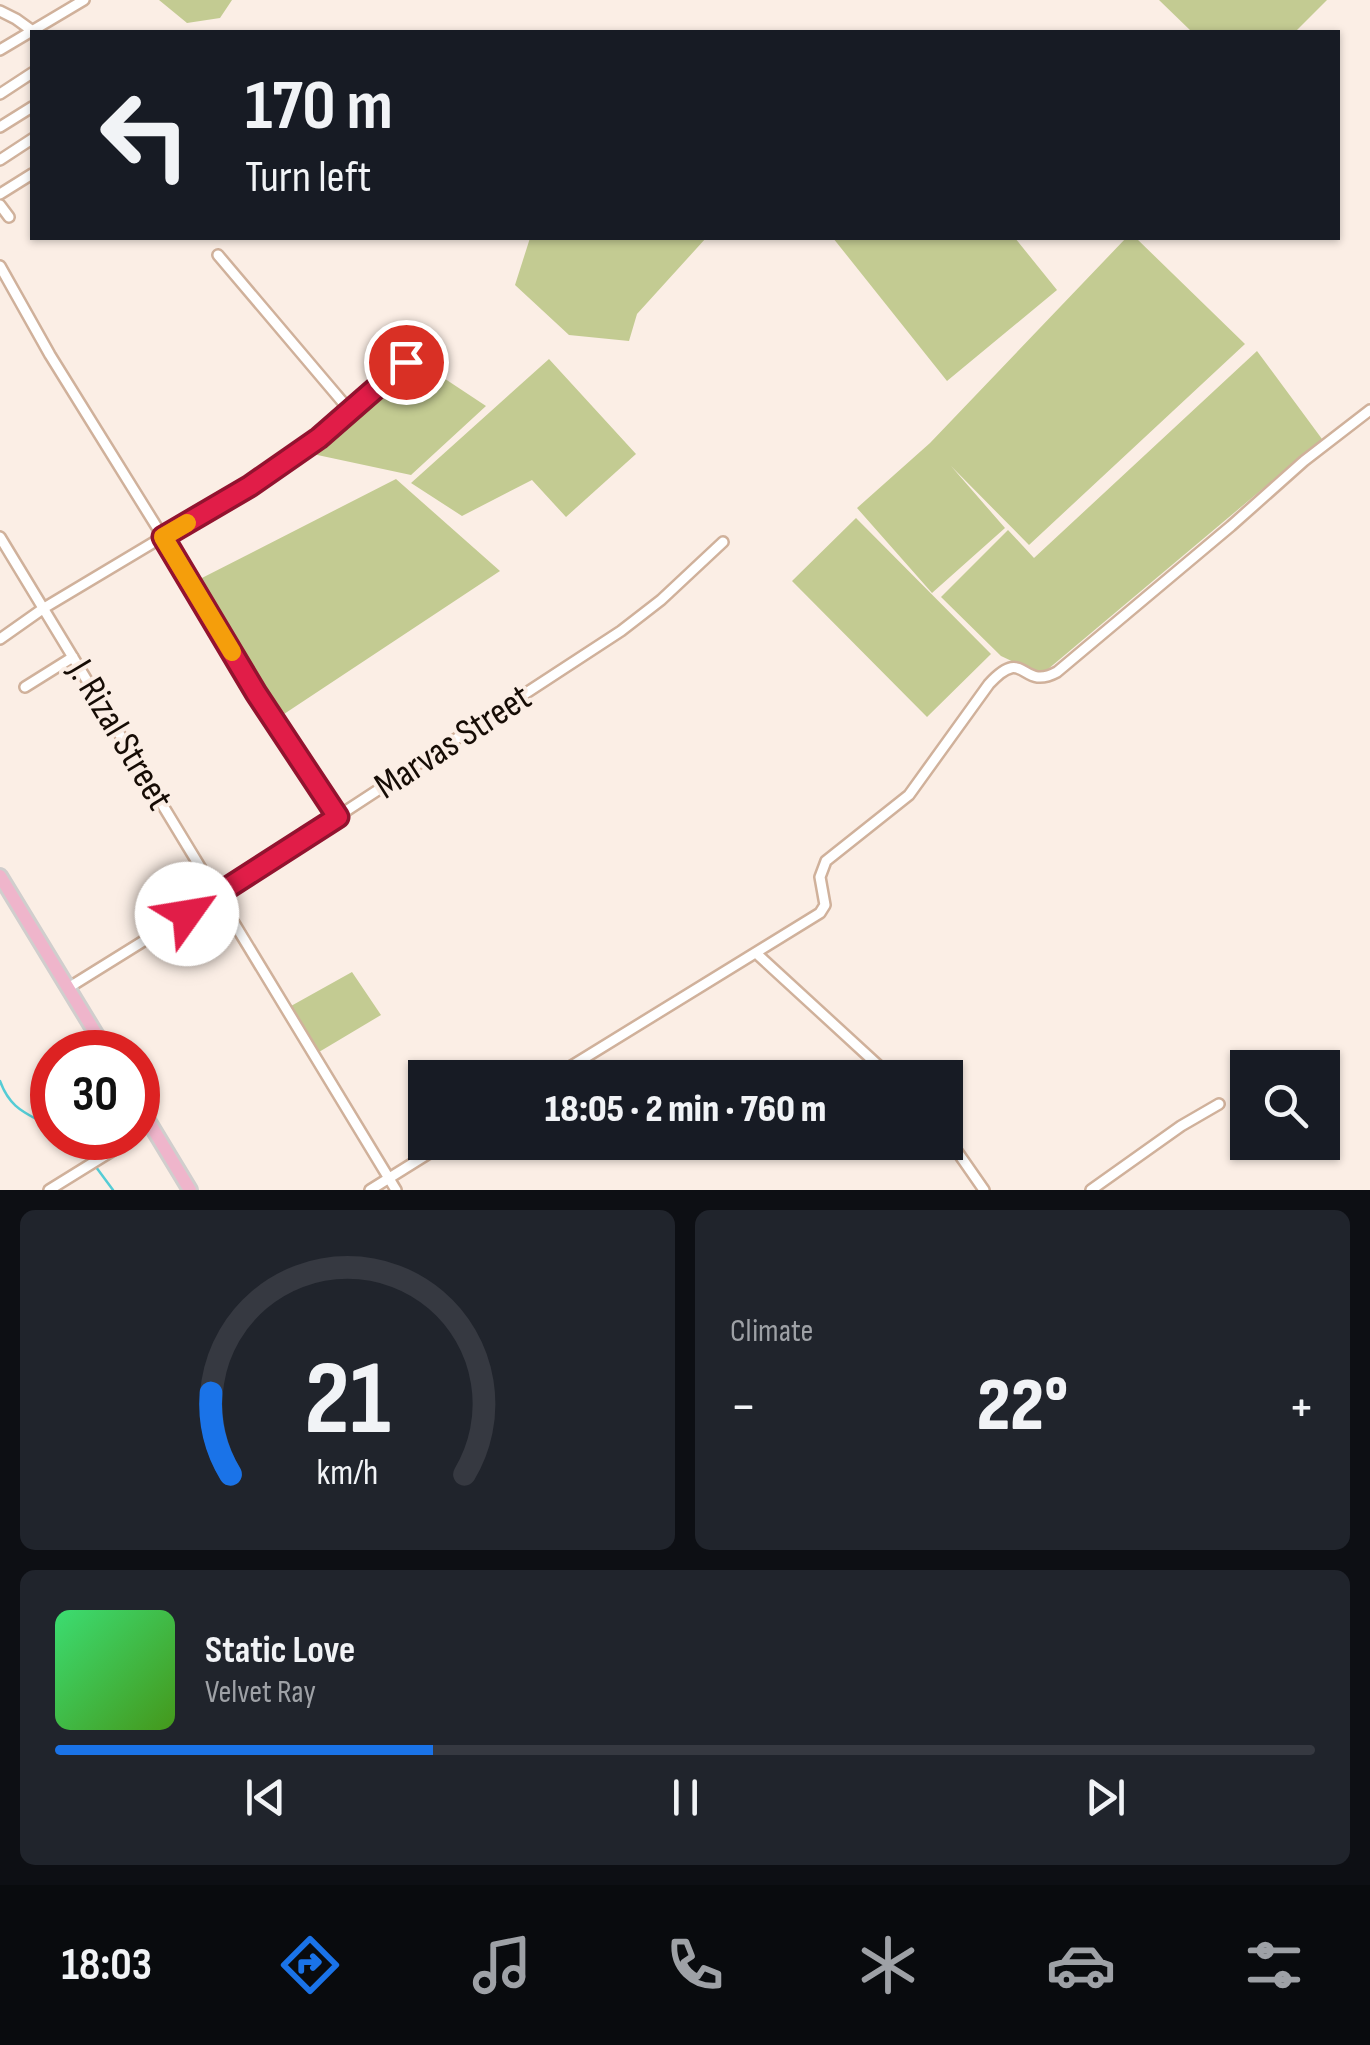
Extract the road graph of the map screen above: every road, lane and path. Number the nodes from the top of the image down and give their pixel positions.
1 (84, 0) edge
2 (0, 10) edge
3 (30, 30) edge
4 (36, 30) edge
5 (30, 34) edge
6 (0, 50) edge
7 (30, 75) edge
8 (0, 94) edge
9 (30, 107) edge
10 (0, 127) edge
11 (30, 140) edge
12 (0, 160) edge
13 (30, 175) edge
14 (0, 194) edge
15 (0, 205) edge
16 (9, 217) dead end
17 (218, 256) dead end
18 (0, 266) edge
19 (406, 362) dead end
20 (1370, 410) edge
21 (351, 412) junction
22 (0, 537) edge
23 (163, 537) junction
24 (723, 542) dead end
25 (44, 608) junction
26 (0, 639) edge
27 (73, 657) junction
28 (25, 687) dead end
29 (338, 817) junction
30 (0, 876) edge
31 (216, 896) junction
32 (756, 953) junction
33 (68, 988) junction
34 (94, 1030) edge
35 (581, 1060) edge
36 (872, 1060) edge
37 (1219, 1104) dead end
38 (160, 1141) edge
39 (97, 1160) edge
40 (418, 1160) edge
41 (963, 1160) edge
42 (388, 1178) junction
43 (49, 1190) edge
44 (190, 1190) edge
45 (370, 1190) edge
46 (396, 1190) edge
47 (984, 1190) edge
48 (1091, 1190) edge

1 - 4 street
2 - 3 street
5 - 6 street
7 - 8 street
9 - 10 street
11 - 12 street
13 - 14 street
15 - 16 street
17 - 21 street
18 - 23 street
19 - 21 street
20 - 32 street
21 - 23 street
22 - 25 street, J. Rizal Street
23 - 25 street
23 - 29 street
24 - 29 street, Marvas Street
25 - 26 street
25 - 27 street, J. Rizal Street
27 - 28 street
27 - 31 street, J. Rizal Street
29 - 31 street, Marvas Street
30 - 33 highway
31 - 33 street, Marvas Street
31 - 42 street, J. Rizal Street
32 - 35 street
32 - 36 street
33 - 34 highway
37 - 48 street
38 - 44 highway
39 - 43 street
40 - 42 street
41 - 47 street
42 - 45 street
42 - 46 street, J. Rizal Street

